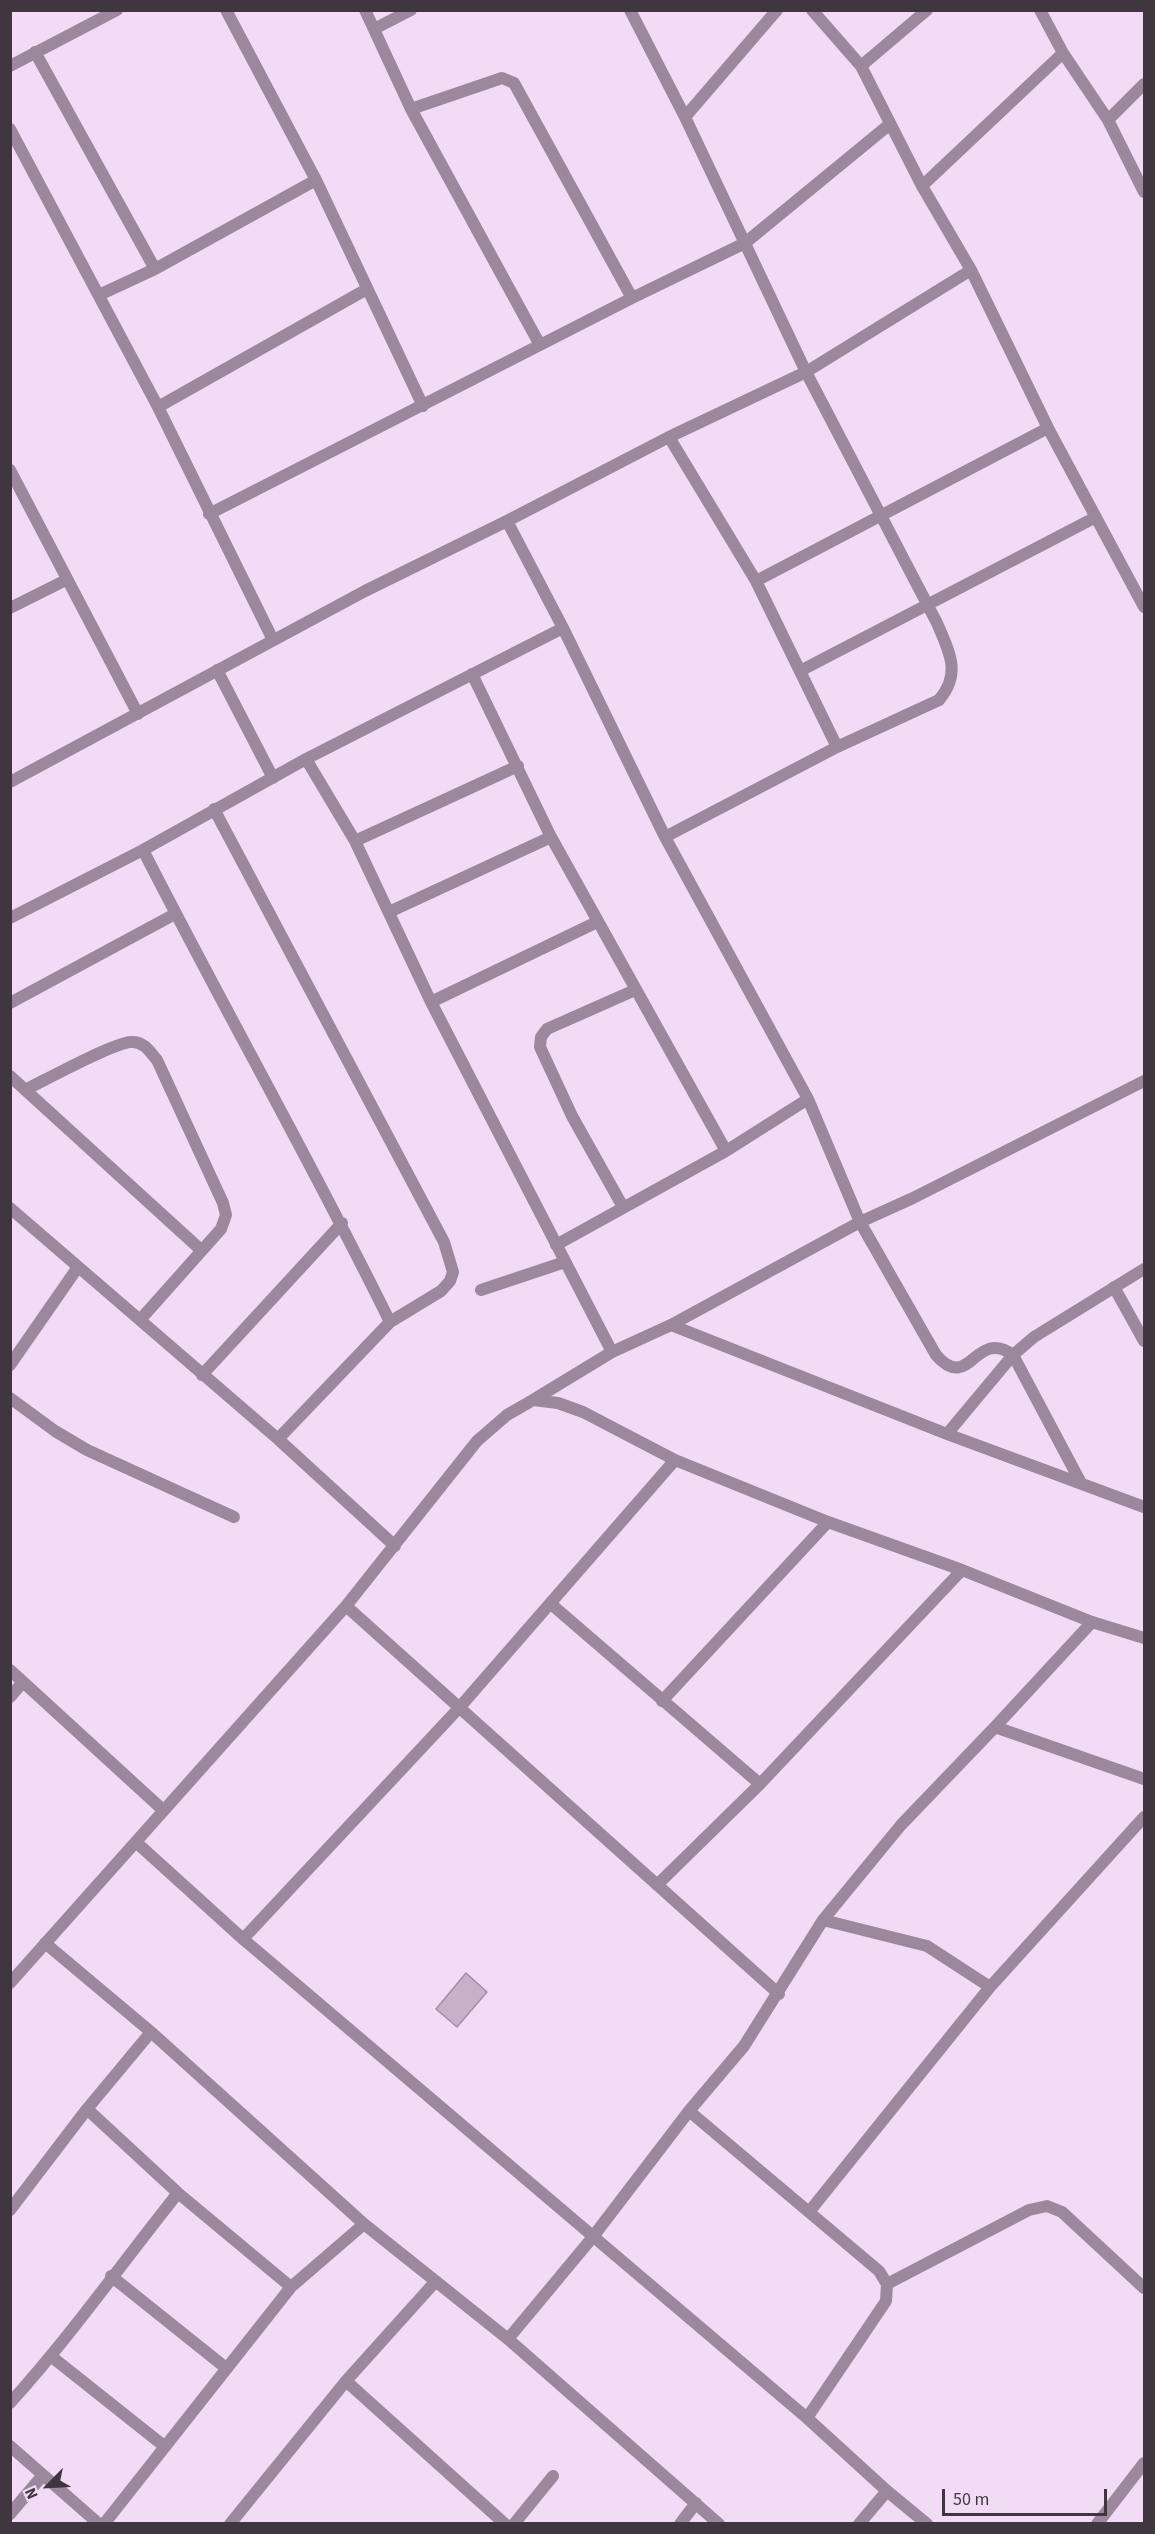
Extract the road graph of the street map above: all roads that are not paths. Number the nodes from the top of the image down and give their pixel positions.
1 (117, 10) edge
2 (226, 10) edge
3 (365, 10) edge
4 (411, 10) edge
5 (630, 10) edge
6 (777, 10) edge
7 (812, 10) edge
8 (927, 10) edge
9 (1040, 10) edge
10 (374, 29) junction
11 (35, 52) junction
12 (1063, 53) junction
13 (10, 66) edge
14 (861, 66) junction
15 (1144, 84) edge
16 (411, 109) junction
17 (685, 117) junction
18 (1108, 120) junction
19 (890, 123) junction
20 (10, 129) edge
21 (316, 180) junction
22 (922, 186) junction
23 (1144, 192) edge
24 (745, 243) junction
25 (155, 269) junction
26 (971, 270) junction
27 (367, 290) junction
28 (99, 295) junction
29 (632, 298) junction
30 (540, 345) junction
31 (806, 372) junction
32 (423, 406) junction
33 (158, 407) junction
34 (1048, 429) junction
35 (669, 437) junction
36 (10, 470) edge
37 (209, 514) junction
38 (880, 516) junction
39 (1096, 517) junction
40 (507, 522) junction
41 (66, 580) junction
42 (756, 581) junction
43 (929, 606) junction
44 (1144, 606) edge
45 (10, 608) edge
46 (563, 628) junction
47 (273, 640) junction
48 (217, 670) junction
49 (800, 671) junction
50 (472, 674) junction
51 (138, 714) junction
52 (837, 747) junction
53 (306, 759) junction
54 (518, 766) junction
55 (273, 777) junction
56 (10, 782) edge
57 (214, 809) junction
58 (550, 837) junction
59 (665, 837) junction
60 (355, 841) junction
61 (143, 850) junction
62 (389, 912) junction
63 (176, 914) junction
64 (10, 918) edge
65 (597, 922) junction
66 (635, 990) junction
67 (431, 1002) junction
68 (10, 1003) edge
69 (10, 1076) edge
70 (1144, 1081) edge
71 (27, 1089) junction
72 (808, 1099) junction
73 (726, 1151) junction
74 (10, 1208) edge
75 (623, 1208) junction
76 (860, 1222) junction
77 (342, 1223) junction
78 (556, 1245) junction
79 (201, 1250) junction
80 (565, 1262) junction
81 (78, 1267) junction
82 (1144, 1269) edge
83 (1114, 1287) junction
84 (481, 1290) dead end
85 (140, 1320) junction
86 (390, 1322) junction
87 (671, 1325) junction
88 (1144, 1341) edge
89 (612, 1352) junction
90 (1013, 1355) junction
91 (10, 1365) edge
92 (202, 1375) junction
93 (10, 1398) edge
94 (533, 1400) junction
95 (947, 1434) junction
96 (278, 1439) junction
97 (675, 1460) junction
98 (1081, 1483) junction
99 (1144, 1507) edge
100 (234, 1517) dead end
101 (828, 1522) junction
102 (395, 1546) junction
103 (962, 1570) junction
104 (551, 1604) junction
105 (346, 1606) junction
106 (1092, 1622) junction
107 (1144, 1638) edge
108 (10, 1670) edge
109 (23, 1682) junction
110 (10, 1697) edge
111 (662, 1701) junction
112 (459, 1708) junction
113 (995, 1727) junction
114 (1144, 1779) edge
115 (760, 1784) junction
116 (163, 1810) junction
117 (1144, 1817) edge
118 (137, 1843) junction
119 (657, 1884) junction
120 (823, 1920) junction
121 (243, 1939) junction
122 (45, 1943) junction
123 (10, 1983) edge
124 (990, 1987) junction
125 (779, 1994) junction
126 (151, 2032) junction
127 (87, 2109) junction
128 (689, 2111) junction
129 (178, 2193) junction
130 (10, 2210) edge
131 (809, 2212) junction
132 (364, 2224) junction
133 (592, 2238) junction
134 (111, 2276) junction
135 (435, 2282) junction
136 (887, 2284) junction
137 (291, 2287) junction
138 (1144, 2288) edge
139 (508, 2339) junction
140 (52, 2357) junction
141 (226, 2368) junction
142 (346, 2381) junction
143 (10, 2403) edge
144 (807, 2418) junction
145 (10, 2445) edge
146 (164, 2446) junction
147 (1144, 2463) edge
148 (43, 2475) junction
149 (554, 2476) dead end
150 (887, 2491) junction
151 (696, 2503) junction
152 (10, 2514) edge
153 (99, 2523) edge
154 (104, 2523) edge
155 (230, 2523) edge
156 (505, 2523) edge
157 (514, 2523) edge
158 (680, 2523) edge
159 (719, 2523) edge
160 (859, 2523) edge
161 (927, 2523) edge
162 (1097, 2523) edge

1 - 11 street
2 - 21 street
3 - 10 street
4 - 10 street
5 - 17 street
6 - 17 street
7 - 14 street
8 - 14 street
9 - 12 street
10 - 16 street
11 - 13 street
11 - 25 street
12 - 18 street
12 - 22 street
14 - 19 street
15 - 18 street
16 - 29 street
16 - 30 street
17 - 24 street
18 - 23 street
19 - 22 street
19 - 24 street
20 - 28 street
21 - 25 street
21 - 27 street
22 - 26 street
24 - 29 street
24 - 31 street
25 - 28 street
26 - 31 street
26 - 34 street
27 - 32 street
27 - 33 street
28 - 33 street
29 - 30 street
30 - 32 street
31 - 35 street
31 - 38 street
32 - 37 street
33 - 37 street
34 - 38 street
34 - 39 street
35 - 40 street
35 - 42 street
36 - 41 street
37 - 47 street
38 - 42 street
38 - 43 street
39 - 43 street
39 - 44 street
40 - 46 street
40 - 47 street
41 - 45 street
41 - 51 street
42 - 49 street
43 - 49 street
43 - 52 street
46 - 50 street
46 - 59 street
47 - 48 street
48 - 51 street
48 - 55 street
49 - 52 street
50 - 53 street
50 - 54 street
51 - 56 street
52 - 59 street
53 - 55 street
53 - 60 street
54 - 58 street
54 - 60 street
55 - 57 street
57 - 61 street
57 - 86 street
58 - 62 street
58 - 65 street
59 - 72 street
60 - 62 street
61 - 63 street
61 - 64 street
62 - 67 street
63 - 68 street
63 - 77 street
65 - 66 street
65 - 67 street
66 - 73 street
66 - 75 street
67 - 78 street
69 - 71 street
70 - 76 street
71 - 79 street
71 - 79 street
72 - 73 street
72 - 76 street
73 - 75 street
74 - 81 street
75 - 78 street
76 - 87 street
76 - 90 street
77 - 86 street
77 - 92 street
78 - 80 street
79 - 85 street
80 - 84 street
80 - 89 street
81 - 85 street
81 - 91 street
82 - 83 street
83 - 88 street
83 - 90 street
85 - 92 street
86 - 96 street
87 - 89 street
87 - 95 street
89 - 94 street
90 - 95 street
90 - 98 street
92 - 96 street
93 - 100 street
94 - 97 street
94 - 102 street
95 - 98 street
96 - 102 street
97 - 101 street
97 - 104 street
98 - 99 street
101 - 103 street
101 - 111 street
102 - 105 street
103 - 106 street
103 - 115 street
104 - 111 street
104 - 112 street
105 - 112 street
105 - 116 street
106 - 107 street
106 - 113 street
108 - 109 street
109 - 110 street
109 - 116 street
111 - 115 street
112 - 119 street
112 - 121 street
113 - 114 street
113 - 120 street
115 - 119 street
116 - 118 street
117 - 124 street
118 - 121 street
118 - 122 street
119 - 125 street
120 - 124 street
120 - 125 street
121 - 133 street
122 - 123 street
122 - 126 street
124 - 131 street
125 - 128 street
126 - 127 street
126 - 132 street
127 - 129 street
127 - 130 street
128 - 131 street
128 - 133 street
129 - 134 street
129 - 137 street
131 - 136 street
132 - 135 street
132 - 137 street
133 - 139 street
133 - 144 street
134 - 140 street
134 - 141 street
135 - 139 street
135 - 142 street
136 - 138 street
136 - 144 street
137 - 141 street
139 - 151 street
140 - 143 street
140 - 146 street
141 - 146 street
142 - 155 street
142 - 156 street
144 - 150 street
145 - 148 street
146 - 154 street
147 - 162 street
148 - 152 street
148 - 153 street
149 - 157 street
150 - 160 street
150 - 161 street
151 - 158 street
151 - 159 street

